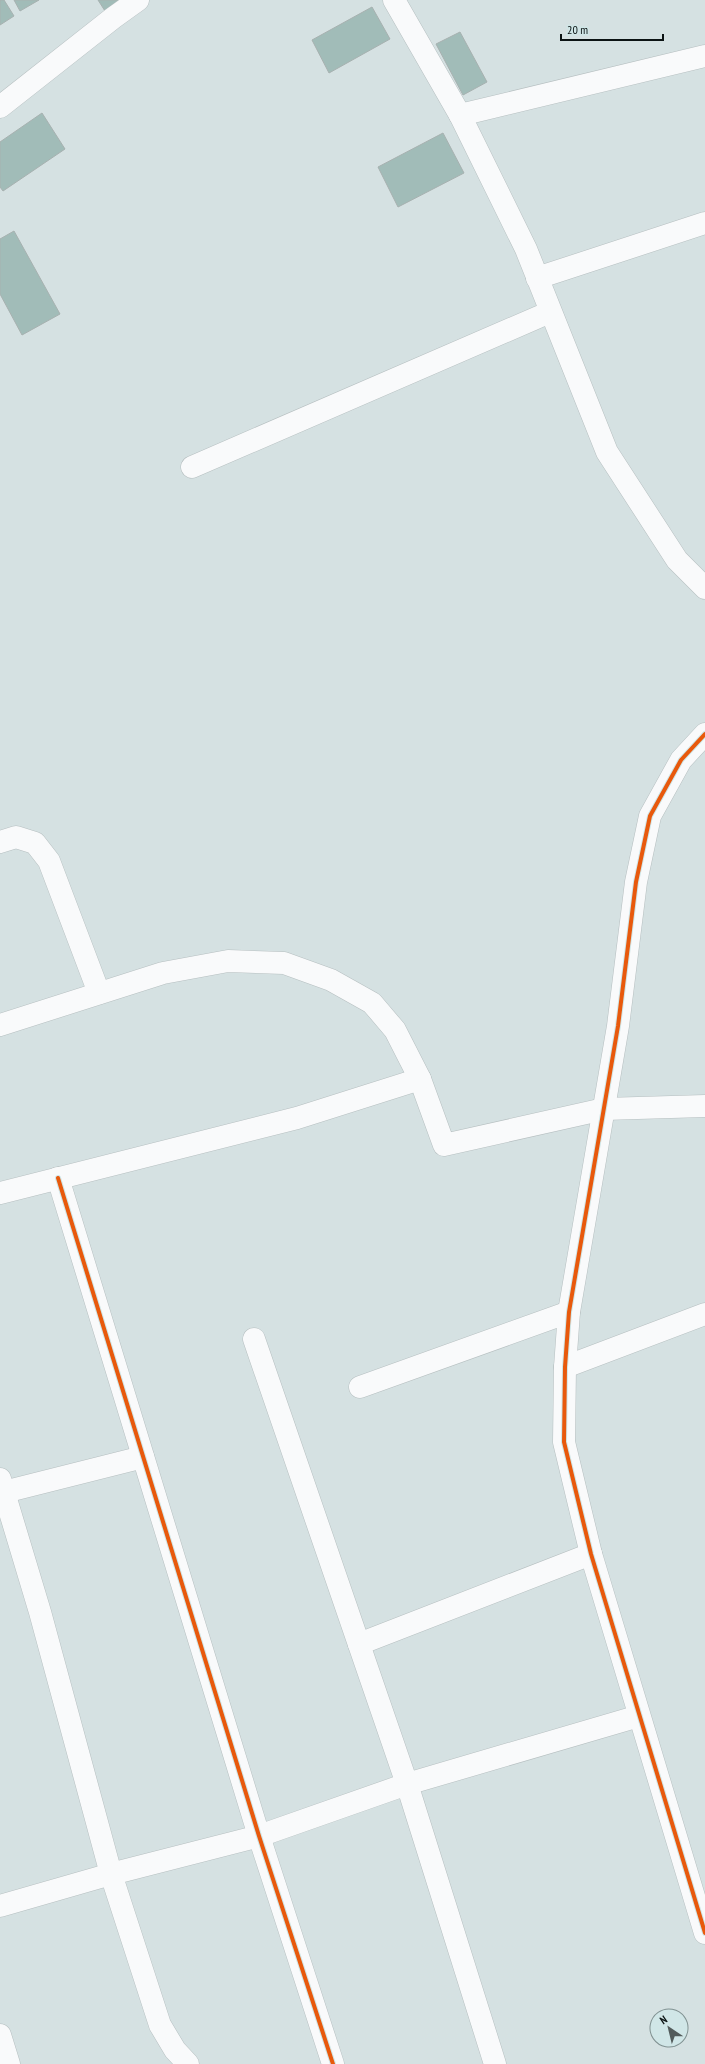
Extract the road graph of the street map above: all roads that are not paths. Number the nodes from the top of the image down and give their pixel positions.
1 (138, 0) edge
2 (394, 0) edge
3 (705, 56) edge
4 (0, 107) edge
5 (460, 115) junction
6 (705, 223) edge
7 (537, 278) junction
8 (550, 312) junction
9 (192, 467) dead end
10 (705, 588) edge
11 (705, 734) edge
12 (0, 842) edge
13 (99, 993) junction
14 (0, 1025) edge
15 (420, 1079) junction
16 (705, 1106) edge
17 (604, 1109) junction
18 (58, 1178) junction
19 (0, 1193) edge
20 (569, 1312) junction
21 (705, 1314) edge
22 (254, 1339) dead end
23 (565, 1367) junction
24 (360, 1387) dead end
25 (143, 1457) junction
26 (2, 1486) edge
27 (590, 1554) junction
28 (359, 1644) junction
29 (639, 1716) junction
30 (406, 1784) junction
31 (259, 1836) junction
32 (111, 1874) junction
33 (0, 1906) edge
34 (703, 1920) edge
35 (0, 2035) edge
36 (10, 2064) edge
37 (188, 2064) edge
38 (333, 2064) edge
39 (495, 2064) edge

1 - 4 street
2 - 5 street
3 - 5 street
5 - 7 street
6 - 7 street
7 - 8 street
8 - 9 street
8 - 10 street
11 - 17 street
12 - 13 street
13 - 14 street
13 - 15 street
15 - 17 street
15 - 18 street
16 - 17 street
17 - 20 street
18 - 19 street
18 - 25 street
20 - 23 street
20 - 24 street
21 - 23 street
22 - 28 street
23 - 27 street
25 - 26 street
25 - 31 street
26 - 32 street
27 - 28 street
27 - 29 street
28 - 30 street
29 - 30 street
29 - 34 street
30 - 31 street
30 - 39 street
31 - 32 street
31 - 38 street
32 - 33 street
32 - 37 street
35 - 36 street

